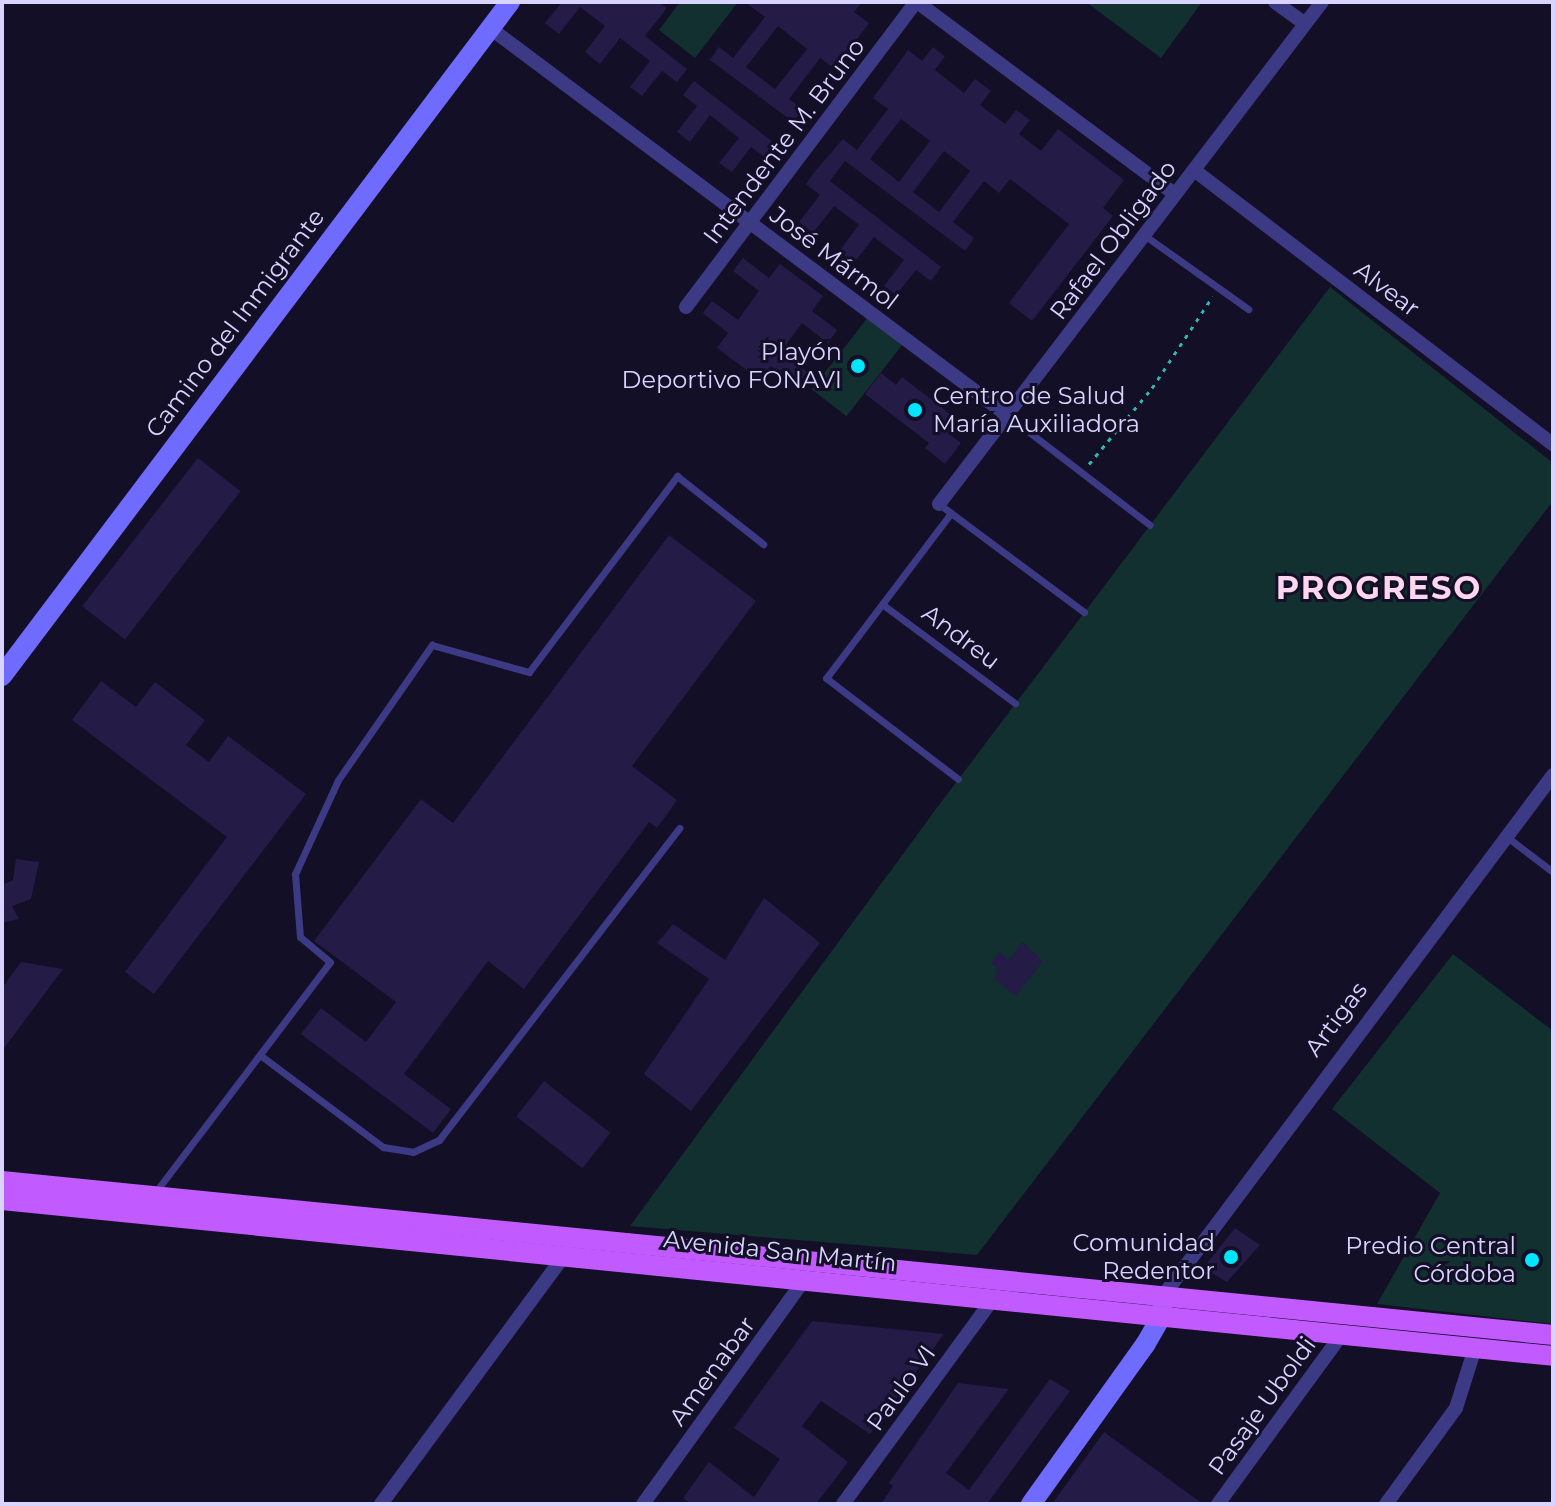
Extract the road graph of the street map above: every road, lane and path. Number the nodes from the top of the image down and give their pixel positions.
1 (510, 2) edge
2 (916, 2) edge
3 (1275, 2) edge
4 (1322, 2) edge
5 (1305, 24) junction
6 (490, 28) junction
7 (1194, 170) junction
8 (1175, 194) junction
9 (750, 223) junction
10 (1144, 235) junction
11 (1219, 288) junction
12 (686, 307) dead end
13 (1248, 309) dead end
14 (1007, 415) junction
15 (1553, 444) edge
16 (1082, 473) junction
17 (945, 509) junction
18 (1150, 525) dead end
19 (763, 544) dead end
20 (882, 604) junction
21 (1084, 612) dead end
22 (2, 676) edge
23 (1015, 703) dead end
24 (1553, 775) edge
25 (958, 779) dead end
26 (679, 828) dead end
27 (1507, 837) junction
28 (1553, 872) edge
29 (260, 1055) junction
30 (3, 1197) edge
31 (151, 1205) junction
32 (571, 1245) junction
33 (808, 1270) junction
34 (994, 1298) junction
35 (1163, 1305) junction
36 (1342, 1334) junction
37 (1553, 1335) edge
38 (1475, 1348) junction
39 (1553, 1356) edge
40 (381, 1504) edge
41 (643, 1504) edge
42 (843, 1504) edge
43 (1031, 1504) edge
44 (1218, 1504) edge
45 (1386, 1504) edge

1 - 6 main road, Camino del Inmigrante
2 - 8 street
2 - 9 street, Intendente M. Bruno
3 - 5 street
4 - 5 street, Rafael Obligado
5 - 7 street, Rafael Obligado
6 - 9 street, José Mármol
6 - 22 main road, Camino del Inmigrante
7 - 8 street, Rafael Obligado
7 - 15 street, Alvear
8 - 10 street, Rafael Obligado
9 - 12 street, Intendente M. Bruno
9 - 14 street, José Mármol
10 - 11 lane
10 - 14 street, Rafael Obligado
11 - 13 lane
11 - 16 path
14 - 16 lane, José Mármol
14 - 17 street, Rafael Obligado
16 - 18 lane, José Mármol
17 - 20 lane, Rafael Obligado
17 - 21 lane
19 - 29 lane
20 - 23 lane, Andreu
20 - 25 lane, Rafael Obligado
24 - 27 street, Artigas
26 - 29 lane
27 - 28 lane
27 - 35 street, Artigas
29 - 31 lane
30 - 31 main road, Avenida San Martín
31 - 32 main road, Avenida San Martín
32 - 33 main road, Avenida San Martín
32 - 40 street
33 - 34 main road, Avenida San Martín
33 - 35 main road, Avenida San Martín
33 - 41 street, Amenabar
34 - 35 main road, Avenida San Martín
34 - 42 street, Paulo VI
35 - 36 main road, Avenida San Martín
35 - 37 main road, Avenida San Martín
35 - 43 main road, Artigas
36 - 38 main road, Avenida San Martín
36 - 44 street, Pasaje Uboldi
38 - 39 main road, Avenida San Martín
38 - 45 street

